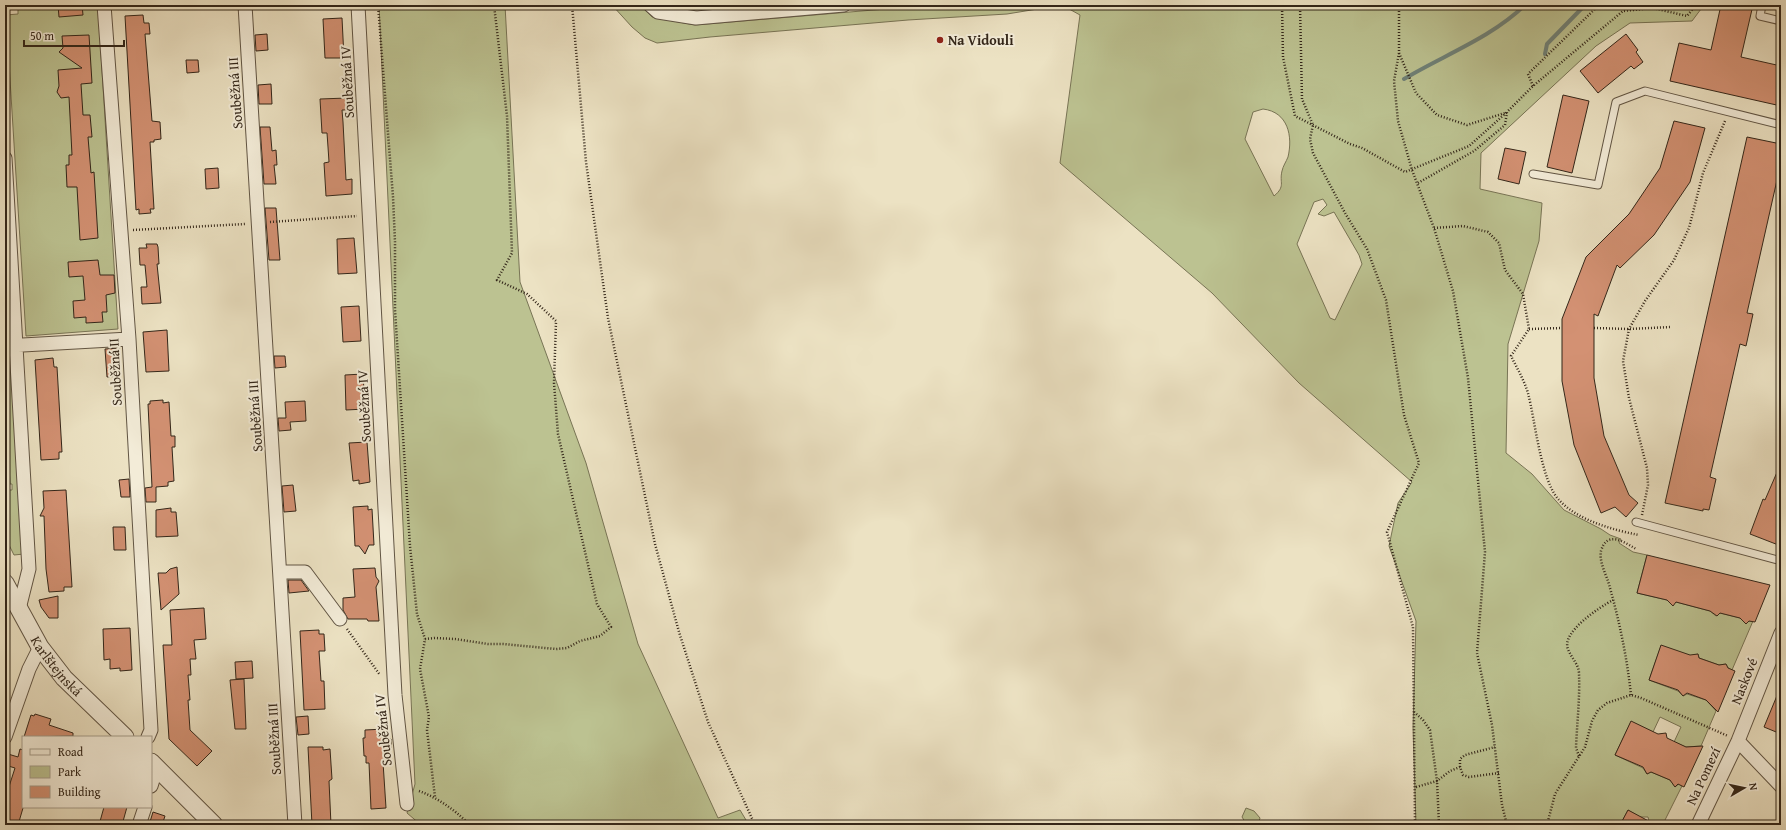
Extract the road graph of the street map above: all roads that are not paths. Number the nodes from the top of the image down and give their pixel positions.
1 (104, 5) edge
2 (245, 5) edge
3 (358, 5) edge
4 (650, 5) edge
5 (844, 5) edge
6 (1762, 5) edge
7 (1781, 21) edge
8 (1781, 125) edge
9 (5, 158) edge
10 (1533, 174) dead end
11 (129, 339) junction
12 (10, 346) edge
13 (1636, 522) dead end
14 (1781, 560) edge
15 (280, 572) junction
16 (5, 583) edge
17 (19, 610) junction
18 (340, 620) road end
19 (1781, 633) edge
20 (40, 647) junction
21 (7, 722) edge
22 (124, 736) edge
23 (148, 736) edge
24 (5, 737) edge
25 (1738, 741) junction
26 (154, 765) edge
27 (152, 779) edge
28 (1781, 786) edge
29 (407, 804) dead end
30 (145, 808) edge
31 (139, 825) edge
32 (214, 825) edge
33 (296, 825) edge
34 (1698, 825) edge

1 - 11 street, Souběžná Ⅱ
2 - 15 street, Souběžná Ⅲ
3 - 29 street, Souběžná Ⅳ
4 - 5 street
6 - 7 lane
8 - 10 lane
9 - 12 street
11 - 12 street
11 - 23 street, Souběžná Ⅱ
12 - 17 street
13 - 14 lane
15 - 18 street
15 - 33 street, Souběžná Ⅲ
16 - 17 street, Karlštejnská
17 - 20 street, Karlštejnská
19 - 25 street, Naskové
20 - 21 street
20 - 22 street, Karlštejnská
21 - 24 street
25 - 28 street
25 - 34 street, Na Pomezí
26 - 27 street
26 - 32 street
30 - 31 street

